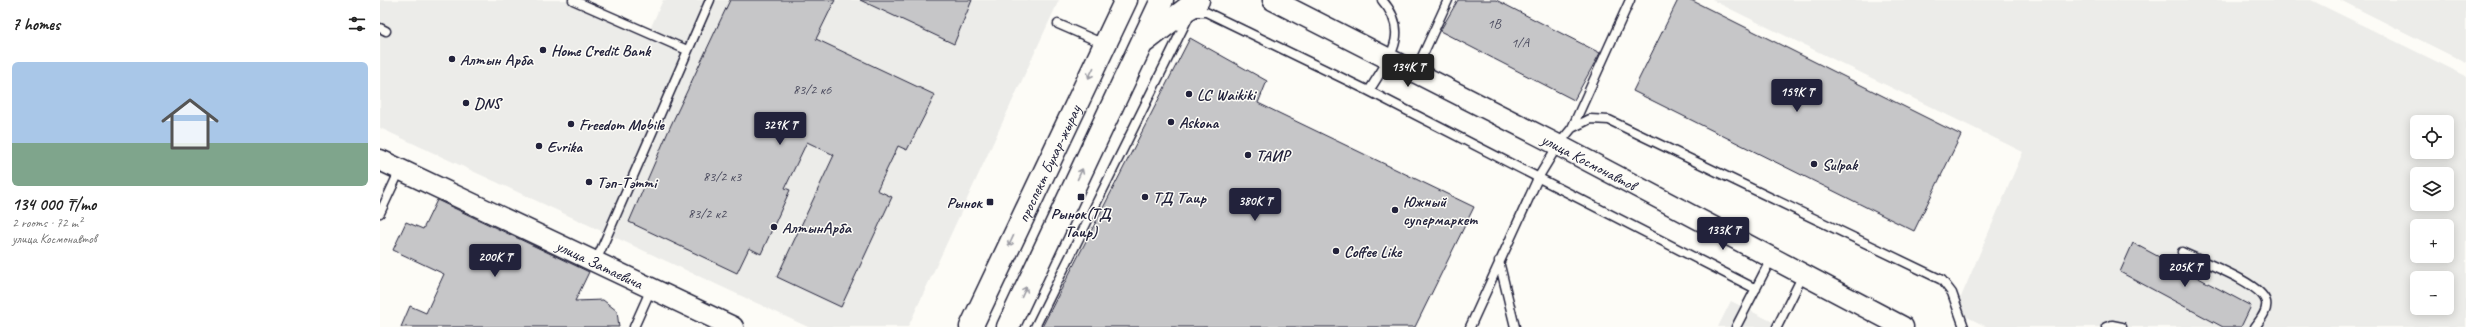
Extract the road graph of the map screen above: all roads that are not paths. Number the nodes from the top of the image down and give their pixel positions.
1 (573, 0) edge
2 (710, 0) edge
3 (1126, 0) edge
4 (1162, 0) edge
5 (1198, 0) edge
6 (1273, 0) edge
7 (1382, 0) edge
8 (1448, 0) edge
9 (1630, 0) edge
10 (1058, 24) dead end
11 (1105, 44) junction
12 (1141, 45) junction
13 (687, 50) junction
14 (1388, 60) junction
15 (1414, 73) junction
16 (1368, 91) junction
17 (1572, 128) junction
18 (1558, 145) junction
19 (380, 160) edge
20 (400, 169) junction
21 (1538, 178) junction
22 (380, 213) edge
23 (2182, 252) dead end
24 (1771, 258) junction
25 (1499, 261) junction
26 (595, 262) junction
27 (1803, 275) junction
28 (651, 289) junction
29 (1756, 289) junction
30 (634, 327) edge
31 (733, 327) edge
32 (971, 327) edge
33 (1008, 327) edge
34 (1035, 327) edge
35 (1470, 327) edge
36 (1515, 327) edge
37 (1736, 327) edge
38 (1777, 327) edge
39 (1903, 327) edge
40 (1964, 327) edge
41 (2106, 327) edge
42 (2122, 327) edge
43 (2255, 327) edge

1 - 13 lane
2 - 13 lane
3 - 11 main road, проспект Бухар-жырау
4 - 12 main road, проспект Бухар-жырау
5 - 12 main road
6 - 14 street, улица Космонавтов
7 - 14 lane
8 - 15 lane
9 - 17 lane
10 - 11 lane
11 -> 32 main road, проспект Бухар-жырау
33 -> 12 main road, проспект Бухар-жырау
13 - 26 lane
14 - 15 street, улица Космонавтов
14 - 16 lane
15 - 18 street, улица Космонавтов
16 - 21 lane
16 - 34 lane
17 - 18 lane
17 - 40 lane
18 - 21 lane
18 - 24 street, улица Космонавтов
19 - 20 street, улица Затаевича
20 - 22 lane
20 - 26 street, улица Затаевича
21 - 25 lane
21 - 29 lane
23 - 43 lane
24 - 27 street, улица Космонавтов
24 - 29 lane
25 - 35 lane
25 - 36 lane
26 - 28 street, улица Затаевича
27 - 38 lane
27 - 39 street, улица Космонавтов
28 - 30 lane
28 - 31 street, улица Затаевича
29 - 37 lane
41 - 42 lane

